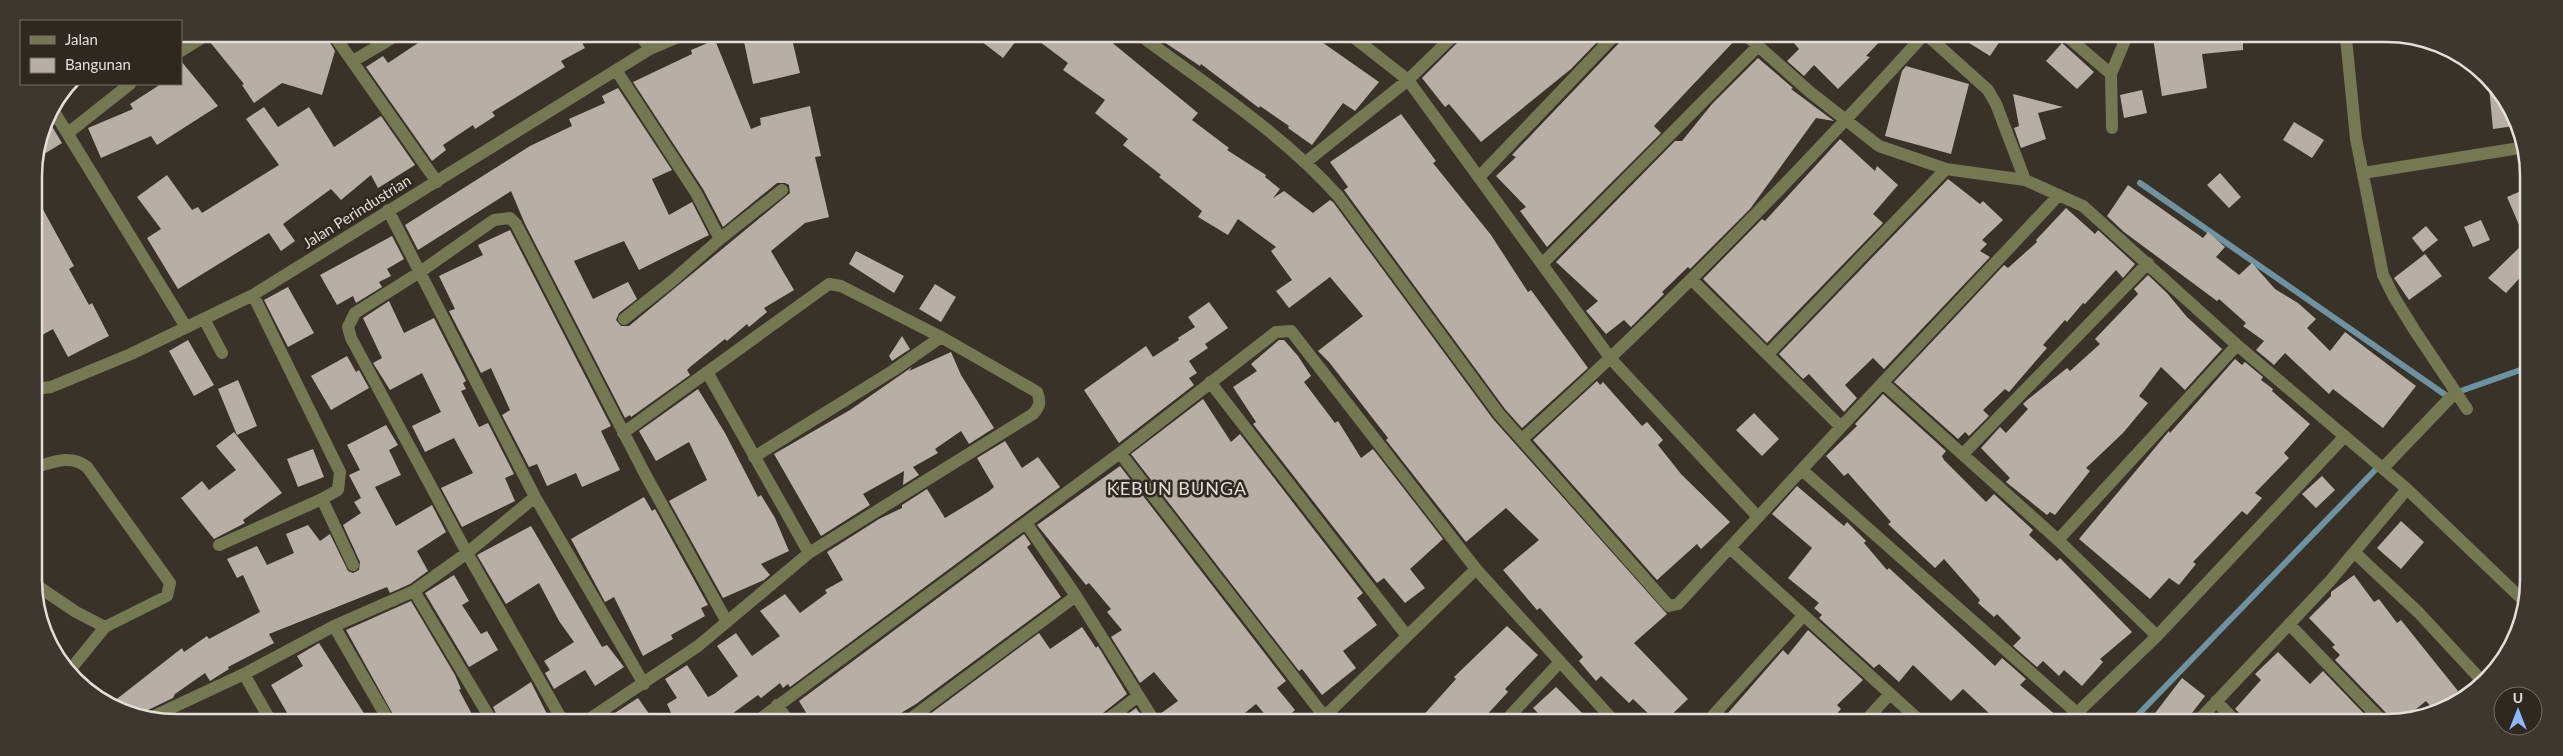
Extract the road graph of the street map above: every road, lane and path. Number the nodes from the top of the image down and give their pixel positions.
1 (194, 43) edge
2 (340, 43) edge
3 (384, 43) edge
4 (646, 43) edge
5 (664, 43) edge
6 (1149, 43) edge
7 (1361, 43) edge
8 (1445, 43) edge
9 (1607, 43) edge
10 (1755, 43) edge
11 (1917, 43) edge
12 (1935, 43) edge
13 (2075, 43) edge
14 (2124, 43) edge
15 (2346, 43) edge
16 (1758, 46) junction
17 (650, 49) junction
18 (182, 50) edge
19 (354, 61) junction
20 (616, 70) junction
21 (2111, 74) junction
22 (1408, 80) junction
23 (129, 85) edge
24 (57, 116) edge
25 (1846, 122) junction
26 (2112, 128) dead end
27 (68, 133) junction
28 (2517, 148) edge
29 (1306, 162) junction
30 (1946, 169) junction
31 (2363, 173) junction
32 (1480, 176) junction
33 (2025, 180) junction
34 (437, 182) junction
35 (782, 190) dead end
36 (2059, 195) junction
37 (388, 210) junction
38 (720, 239) junction
39 (1543, 263) junction
40 (2148, 263) junction
41 (420, 272) junction
42 (1692, 280) junction
43 (253, 296) junction
44 (204, 319) junction
45 (624, 319) dead end
46 (186, 327) junction
47 (941, 337) junction
48 (2237, 345) junction
49 (222, 353) dead end
50 (1768, 354) junction
51 (1611, 359) junction
52 (707, 372) junction
53 (1210, 382) junction
54 (1883, 383) junction
55 (43, 388) edge
56 (2456, 395) junction
57 (2467, 409) dead end
58 (1841, 426) junction
59 (624, 433) junction
60 (2345, 436) junction
61 (1522, 439) junction
62 (1120, 453) junction
63 (1964, 453) junction
64 (754, 457) junction
65 (43, 465) edge
66 (1802, 470) junction
67 (2384, 470) junction
68 (2407, 489) junction
69 (536, 497) junction
70 (322, 499) junction
71 (1758, 517) junction
72 (1026, 523) junction
73 (2058, 540) junction
74 (219, 545) dead end
75 (1731, 548) junction
76 (467, 553) junction
77 (810, 553) junction
78 (2355, 553) junction
79 (353, 565) dead end
80 (1476, 569) junction
81 (43, 589) edge
82 (414, 591) junction
83 (1076, 596) junction
84 (2519, 597) edge
85 (1803, 616) junction
86 (727, 622) junction
87 (2289, 624) junction
88 (334, 626) junction
89 (105, 627) junction
90 (1407, 636) junction
91 (2157, 636) junction
92 (1560, 662) junction
93 (74, 665) edge
94 (244, 674) junction
95 (2478, 677) edge
96 (644, 684) junction
97 (1890, 694) junction
98 (1137, 697) junction
99 (2216, 701) junction
100 (778, 705) junction
101 (164, 712) edge
102 (1320, 713) edge
103 (1328, 713) edge
104 (1512, 713) edge
105 (1606, 713) edge
106 (1715, 713) edge
107 (1872, 713) edge
108 (1911, 713) edge
109 (2078, 713) edge
110 (2086, 713) edge
111 (2205, 713) edge
112 (2228, 713) edge
113 (2374, 713) edge
114 (267, 714) edge
115 (385, 714) edge
116 (488, 714) edge
117 (559, 714) edge
118 (598, 714) edge
119 (767, 714) edge
120 (784, 714) edge
121 (917, 714) edge
122 (1115, 714) edge
123 (1149, 714) edge

1 - 18 street
2 - 19 street
3 - 19 street
4 - 17 street
5 - 17 street, Jalan Perindustrian
6 - 29 street
7 - 22 street
8 - 22 street
9 - 32 street
10 - 16 street
11 - 25 street
12 - 33 street
13 - 21 street
14 - 21 street
15 - 31 street
16 - 25 street
16 - 39 street
17 - 20 street, Jalan Perindustrian
19 - 34 street
20 - 34 street, Jalan Perindustrian
20 - 38 street
21 - 26 street
22 - 29 street
22 - 32 street
23 - 27 street
24 - 27 street
25 - 30 street
25 - 42 street
27 - 46 street
28 - 31 street
29 - 61 street
30 - 33 street
30 - 50 street
31 - 56 street
32 - 39 street
33 - 36 street
34 - 37 street, Jalan Perindustrian
35 - 38 street
36 - 40 street
36 - 54 street
37 - 41 street
37 - 43 street, Jalan Perindustrian
38 - 45 street
39 - 51 street
40 - 48 street
40 - 63 street
41 - 59 street
41 - 69 street
41 - 76 street
42 - 50 street
42 - 51 street
43 - 44 street, Jalan Perindustrian
43 - 70 street
44 - 46 street, Jalan Perindustrian
44 - 49 street
46 - 55 street, Jalan Perindustrian
47 - 52 street
47 - 64 street
47 - 77 street
48 - 60 street
48 - 73 street
50 - 58 street
51 - 61 street
51 - 71 street
52 - 59 street
52 - 64 street
53 - 62 street
53 - 80 street
53 - 90 street
54 - 58 street
54 - 63 street
56 - 57 street
56 - 67 street
58 - 66 street
59 - 86 street
60 - 67 street
60 - 91 street
61 - 75 street
62 - 72 street
62 - 102 street
63 - 73 street
64 - 77 street
65 - 89 street
66 - 71 street
66 - 109 street
67 - 68 street
68 - 78 street
68 - 84 street
69 - 76 street
69 - 96 street
70 - 74 street
70 - 79 street
71 - 75 street
72 - 83 street
72 - 100 street
73 - 91 street
75 - 85 street
76 - 82 street
76 - 117 street
77 - 86 street
78 - 87 street
78 - 95 street
80 - 90 street
80 - 92 street
81 - 89 street
82 - 88 street
82 - 116 street
83 - 98 street
83 - 121 street
85 - 97 street
85 - 106 street
86 - 96 street
87 - 99 street
87 - 113 street
88 - 94 street
88 - 115 street
89 - 93 street
90 - 103 street
91 - 110 street
92 - 104 street
92 - 105 street
94 - 101 street
94 - 114 street
96 - 118 street
97 - 107 street
97 - 108 street
98 - 122 street
98 - 123 street
99 - 111 street
99 - 112 street
100 - 119 street
100 - 120 street

